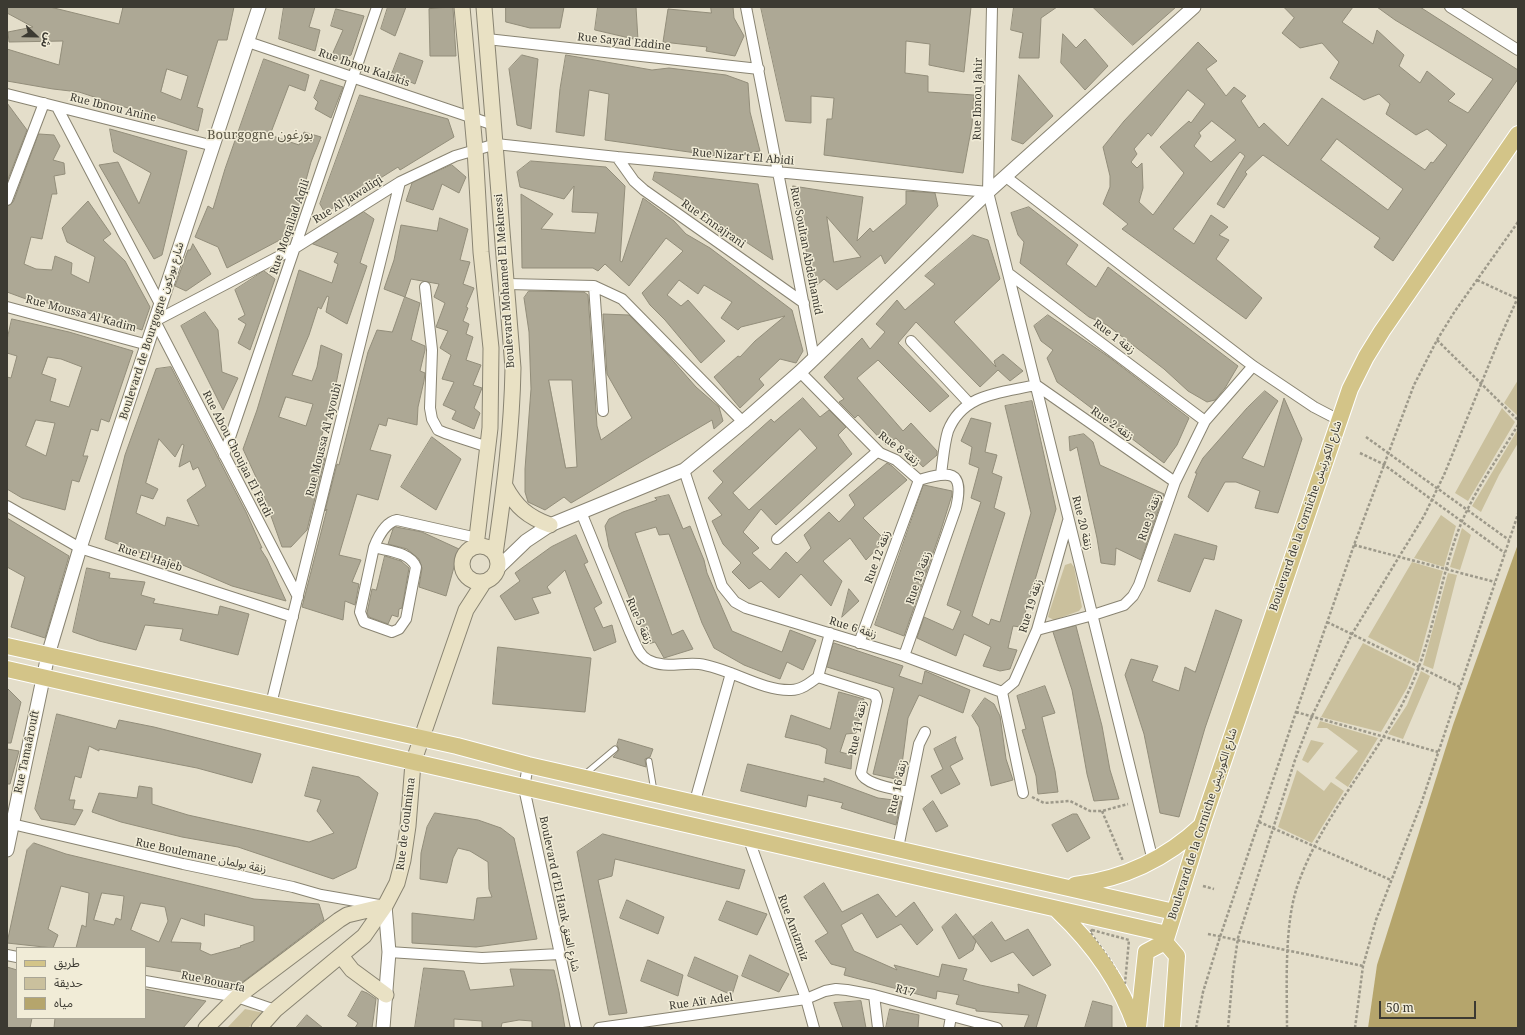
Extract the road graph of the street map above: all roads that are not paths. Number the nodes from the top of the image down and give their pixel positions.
1 (259, 7) edge
2 (378, 7) edge
3 (462, 7) edge
4 (484, 7) edge
5 (746, 7) edge
6 (992, 7) edge
7 (1194, 7) edge
8 (1450, 7) edge
9 (488, 39) junction
10 (248, 42) junction
11 (1518, 50) edge
12 (759, 69) junction
13 (354, 77) junction
14 (7, 94) edge
15 (44, 103) junction
16 (57, 107) junction
17 (472, 118) junction
18 (494, 125) junction
19 (1518, 134) edge
20 (496, 144) junction
21 (214, 146) junction
22 (475, 149) junction
23 (617, 157) junction
24 (779, 172) junction
25 (1006, 177) junction
26 (400, 182) junction
27 (988, 192) junction
28 (7, 200) edge
29 (295, 248) junction
30 (1008, 273) junction
31 (507, 284) junction
32 (594, 286) junction
33 (425, 287) dead end
34 (804, 303) junction
35 (160, 304) junction
36 (7, 307) edge
37 (155, 321) junction
38 (911, 341) dead end
39 (148, 345) junction
40 (814, 358) junction
41 (1253, 366) junction
42 (800, 372) junction
43 (1036, 385) junction
44 (969, 403) junction
45 (603, 411) dead end
46 (1339, 420) junction
47 (1205, 421) junction
48 (743, 422) junction
49 (488, 447) junction
50 (878, 451) junction
51 (224, 455) junction
52 (684, 470) junction
53 (941, 474) junction
54 (919, 480) junction
55 (1175, 482) junction
56 (505, 486) junction
57 (7, 506) edge
58 (581, 512) junction
59 (1069, 519) junction
60 (550, 525) junction
61 (777, 539) dead end
62 (476, 542) junction
63 (374, 547) junction
64 (80, 548) junction
65 (497, 560) junction
66 (465, 575) junction
67 (484, 582) junction
68 (298, 597) junction
69 (466, 610) junction
70 (1093, 615) junction
71 (293, 617) junction
72 (1037, 630) junction
73 (830, 633) junction
74 (859, 643) junction
75 (7, 646) edge
76 (48, 655) junction
77 (904, 656) junction
78 (7, 669) edge
79 (731, 673) junction
80 (42, 677) junction
81 (818, 677) junction
82 (1002, 692) junction
83 (271, 704) junction
84 (925, 732) dead end
85 (420, 738) junction
86 (615, 749) dead end
87 (649, 761) dead end
88 (413, 763) junction
89 (528, 765) junction
90 (582, 776) junction
91 (524, 788) junction
92 (654, 792) junction
93 (908, 792) junction
94 (1022, 793) road end
95 (695, 802) junction
96 (1202, 824) junction
97 (10, 832) edge
98 (748, 837) junction
99 (898, 848) junction
100 (7, 850) edge
101 (1153, 860) junction
102 (1066, 886) junction
103 (385, 906) junction
104 (1058, 910) junction
105 (1174, 912) junction
106 (1166, 938) junction
107 (389, 952) junction
108 (560, 954) junction
109 (341, 956) junction
110 (146, 981) edge
111 (386, 995) junction
112 (874, 995) junction
113 (237, 997) junction
114 (806, 999) junction
115 (275, 1010) junction
116 (951, 1016) junction
117 (206, 1028) edge
118 (259, 1028) edge
119 (383, 1028) edge
120 (576, 1028) edge
121 (599, 1028) edge
122 (814, 1028) edge
123 (878, 1028) edge
124 (949, 1028) edge
125 (997, 1028) edge
126 (1137, 1028) edge
127 (1172, 1028) edge

1 - 10 street, Boulevard de Bourgogne شارع بوركون
2 - 13 street, Rue Moqallad Aqili
3 - 17 main road, Boulevard Mohamed El Meknessi
4 - 9 main road, Boulevard Mohamed El Meknessi
5 - 12 street, Rue Soultan Abdelhamid
6 - 27 street, Rue Ibnou Jahir
7 - 25 street
8 - 11 street
9 - 12 street, Rue Sayad Eddine
9 - 18 main road, Boulevard Mohamed El Meknessi
10 - 13 street, Rue Ibnou Kalakis
10 - 21 street, Boulevard de Bourgogne شارع بوركون
12 - 24 street, Rue Soultan Abdelhamid
13 - 17 street, Rue Ibnou Kalakis
13 - 29 street, Rue Moqallad Aqili
14 - 15 street, Rue Ibnou Anine
15 - 16 street, Rue Ibnou Anine
15 - 28 street
16 - 21 street, Rue Ibnou Anine
16 - 35 street
17 - 18 street, Rue Ibnou Kalakis
17 - 22 main road, Boulevard Mohamed El Meknessi
18 - 20 main road, Boulevard Mohamed El Meknessi
19 - 46 main road, Boulevard de la Corniche شارع الكورنيش
20 - 22 street, Rue Al Jawaliqi
20 - 23 street, Rue Nizar't El Abidi
20 - 31 main road, Boulevard Mohamed El Meknessi
21 - 35 street, Boulevard de Bourgogne شارع بوركون
22 - 26 street, Rue Al Jawaliqi
22 - 49 main road, Boulevard Mohamed El Meknessi
23 - 24 street, Rue Nizar't El Abidi
23 - 34 street, Rue Ennajrani
24 - 27 street, Rue Nizar't El Abidi
24 - 34 street, Rue Soultan Abdelhamid
25 - 27 street
25 - 41 street
26 - 29 street, Rue Al Jawaliqi
26 - 68 street, Rue Moussa Al Ayoubi
27 - 30 street, Rue 20 زنقة
27 - 40 street
29 - 37 street, Rue Al Jawaliqi
29 - 51 street, Rue Moqallad Aqili
30 - 43 street, Rue 20 زنقة
30 - 47 street, Rue 1 زنقة
31 - 32 street
31 - 56 main road, Boulevard Mohamed El Meknessi
32 - 45 street
32 - 48 street
33 - 49 street
34 - 40 street, Rue Soultan Abdelhamid
35 - 37 street, Boulevard de Bourgogne شارع بوركون
36 - 39 street, Rue Moussa Al Kadim
37 - 39 street, Boulevard de Bourgogne شارع بوركون
37 - 51 street, Rue Abou Choujaa El Fardi
38 - 44 street
39 - 64 street, Boulevard de Bourgogne شارع بوركون
40 - 42 street
41 - 46 street
41 - 47 street, Rue 3 زنقة
42 - 48 street
42 - 50 street, Rue 8 زنقة
43 - 44 street
43 - 55 street, Rue 2 زنقة
43 - 59 street, Rue 20 زنقة
44 - 53 street
46 - 96 main road, Boulevard de la Corniche شارع الكورنيش
47 - 55 street, Rue 3 زنقة
48 - 52 street
49 - 62 main road, Boulevard Mohamed El Meknessi
50 - 54 street, Rue 8 زنقة
50 - 61 street
51 - 68 street, Rue Abou Choujaa El Fardi
52 - 58 street
52 - 73 street, Rue 6 زنقة
53 - 54 street, Rue 8 زنقة
53 - 77 street, Rue 13 زنقة
54 - 74 street, Rue 12 زنقة
55 - 70 street, Rue 3 زنقة
56 - 60 main road
56 - 65 main road, Boulevard Mohamed El Meknessi
57 - 64 street, Rue El Hajeb
58 - 60 street
58 - 79 street, Rue 5 زنقة
59 - 70 street, Rue 20 زنقة
59 - 72 street, Rue 19 زنقة
60 - 65 street
62 - 63 street
62 - 65 main road
62 - 66 main road
63 - 63 street
64 - 71 street, Rue El Hajeb
64 - 76 street, Boulevard de Bourgogne شارع بوركون
65 - 67 main road
66 - 67 main road
66 - 69 main road
67 - 69 main road
68 - 71 street, Rue Moussa Al Ayoubi
69 - 85 main road
70 - 72 street, Rue 3 زنقة
70 - 101 street, Rue 20 زنقة
71 - 83 street, Rue Moussa Al Ayoubi
72 - 82 street, Rue 19 زنقة
73 - 74 street, Rue 6 زنقة
73 - 81 street
74 - 77 street, Rue 6 زنقة
75 - 76 main road
76 - 80 street, Rue Tamaârouft
76 - 83 main road
77 - 82 street, Rue 6 زنقة
78 - 80 main road
79 - 81 street, Rue 5 زنقة
79 - 95 street
80 - 88 main road
80 - 97 street, Rue Tamaârouft
81 - 93 street, Rue 11 زنقة
82 - 94 street
83 - 85 main road
84 - 93 street, Rue 16 زنقة
85 - 88 main road, Rue de Goulmima
85 - 89 main road
86 - 90 lane
87 - 92 lane
88 - 91 main road
88 - 103 main road, Rue de Goulmima
89 - 90 main road
89 - 91 street, Boulevard d'El Hank شارع العنق
90 - 92 main road
91 - 98 main road
91 - 108 street, Boulevard d'El Hank شارع العنق
92 - 95 main road
93 - 99 street, Rue 16 زنقة
95 - 99 main road
96 - 101 main road
96 - 105 main road, Boulevard de la Corniche شارع الكورنيش
97 - 100 street, Rue Tamaârouft
97 - 103 street, Rue Boulemane زنقة بولمان
98 - 104 main road
98 - 114 street, Rue Amizmiz
99 - 102 main road
101 - 102 main road
102 - 105 main road
103 - 107 street
103 - 109 main road, Rue de Goulmima
103 - 113 main road
104 - 106 main road
104 - 126 main road
105 - 106 main road, Boulevard de la Corniche شارع الكورنيش
106 - 126 main road
106 - 127 main road
107 - 108 street
107 - 111 street
108 - 120 street, Boulevard d'El Hank شارع العنق
109 - 111 main road
109 - 115 main road, Rue de Goulmima
110 - 113 street, Rue Bouarfa
111 - 119 street
112 - 114 street, R17
112 - 116 street, R17
112 - 123 street
113 - 115 street, Rue Bouarfa
113 - 117 main road
114 - 121 street, Rue Aït Adel
114 - 122 street, Rue Amizmiz
115 - 118 main road, Rue de Goulmima
116 - 124 street
116 - 125 street, R17

